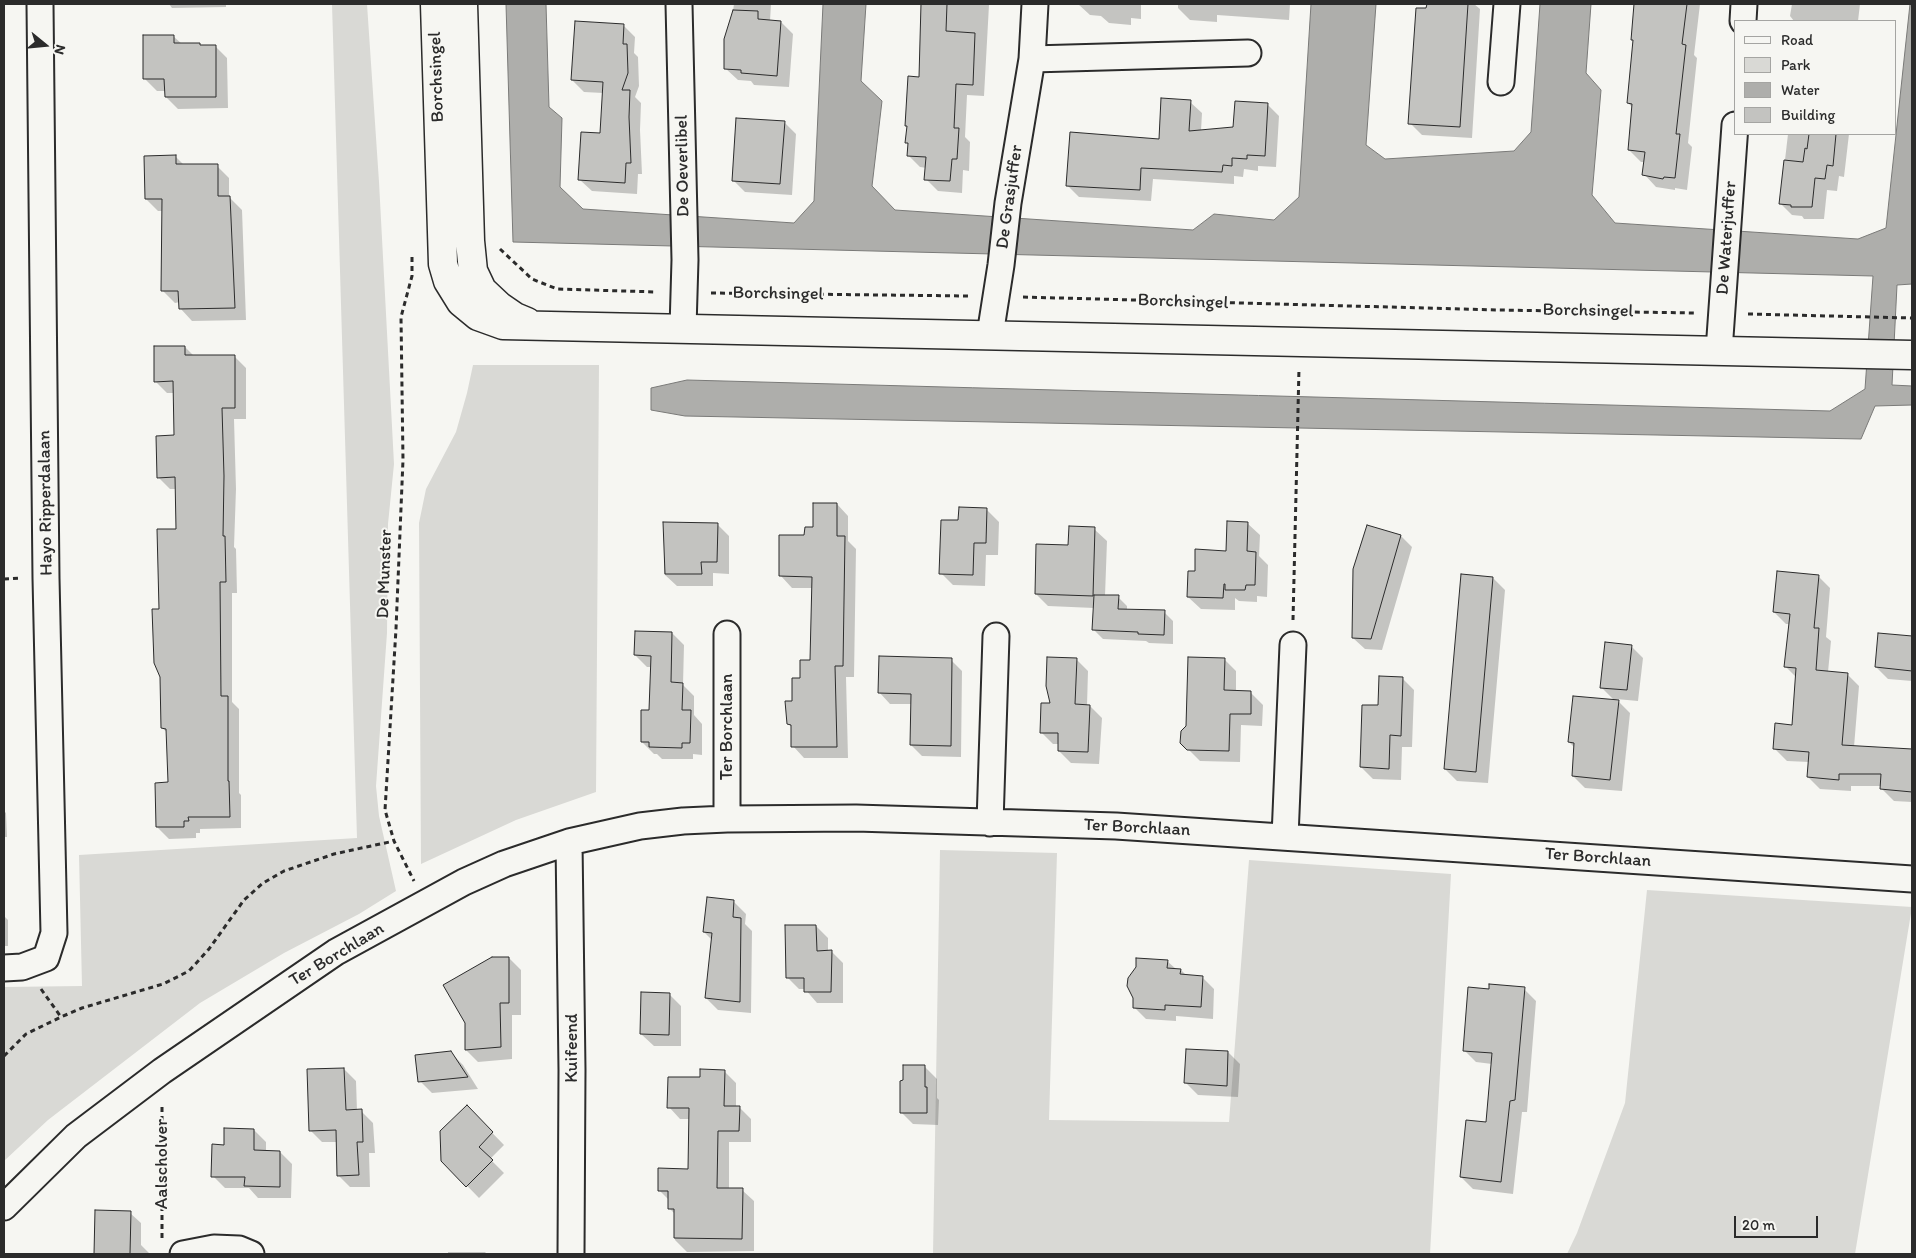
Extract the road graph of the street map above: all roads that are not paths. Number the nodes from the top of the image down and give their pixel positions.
1 (40, 4) edge
2 (435, 4) edge
3 (463, 4) edge
4 (679, 4) edge
5 (1035, 4) edge
6 (1507, 4) edge
7 (1744, 4) edge
8 (1743, 20) edge
9 (1248, 52) dead end
10 (1032, 59) junction
11 (1501, 82) dead end
12 (1734, 135) edge
13 (535, 325) junction
14 (683, 328) junction
15 (990, 335) junction
16 (1719, 351) junction
17 (1912, 355) edge
18 (727, 634) dead end
19 (996, 636) dead end
20 (1293, 645) road end
21 (727, 820) junction
22 (990, 822) junction
23 (1284, 837) junction
24 (569, 842) junction
25 (1912, 879) edge
26 (13, 968) edge
27 (4, 1207) edge
28 (172, 1250) edge
29 (251, 1254) edge
30 (571, 1254) edge

1 - 26 street, Hayo Ripperdalaan
2 - 13 main road, Borchsingel
3 - 13 main road, Borchsingel
4 - 14 street, De Oeverlibel
5 - 10 street, De Grasjuffer
6 - 11 street
7 - 8 street
9 - 10 street
10 - 15 street, De Grasjuffer
12 - 16 street, De Waterjuffer
13 - 14 main road, Borchsingel
14 - 15 main road, Borchsingel
15 - 16 main road, Borchsingel
16 - 17 main road, Borchsingel
18 - 21 street, Ter Borchlaan
19 - 22 street
20 - 23 street
21 - 22 street, Ter Borchlaan
21 - 24 street, Ter Borchlaan
22 - 23 street, Ter Borchlaan
23 - 25 street, Ter Borchlaan
24 - 27 street, Ter Borchlaan
24 - 30 street, Kuifeend
28 - 29 street

